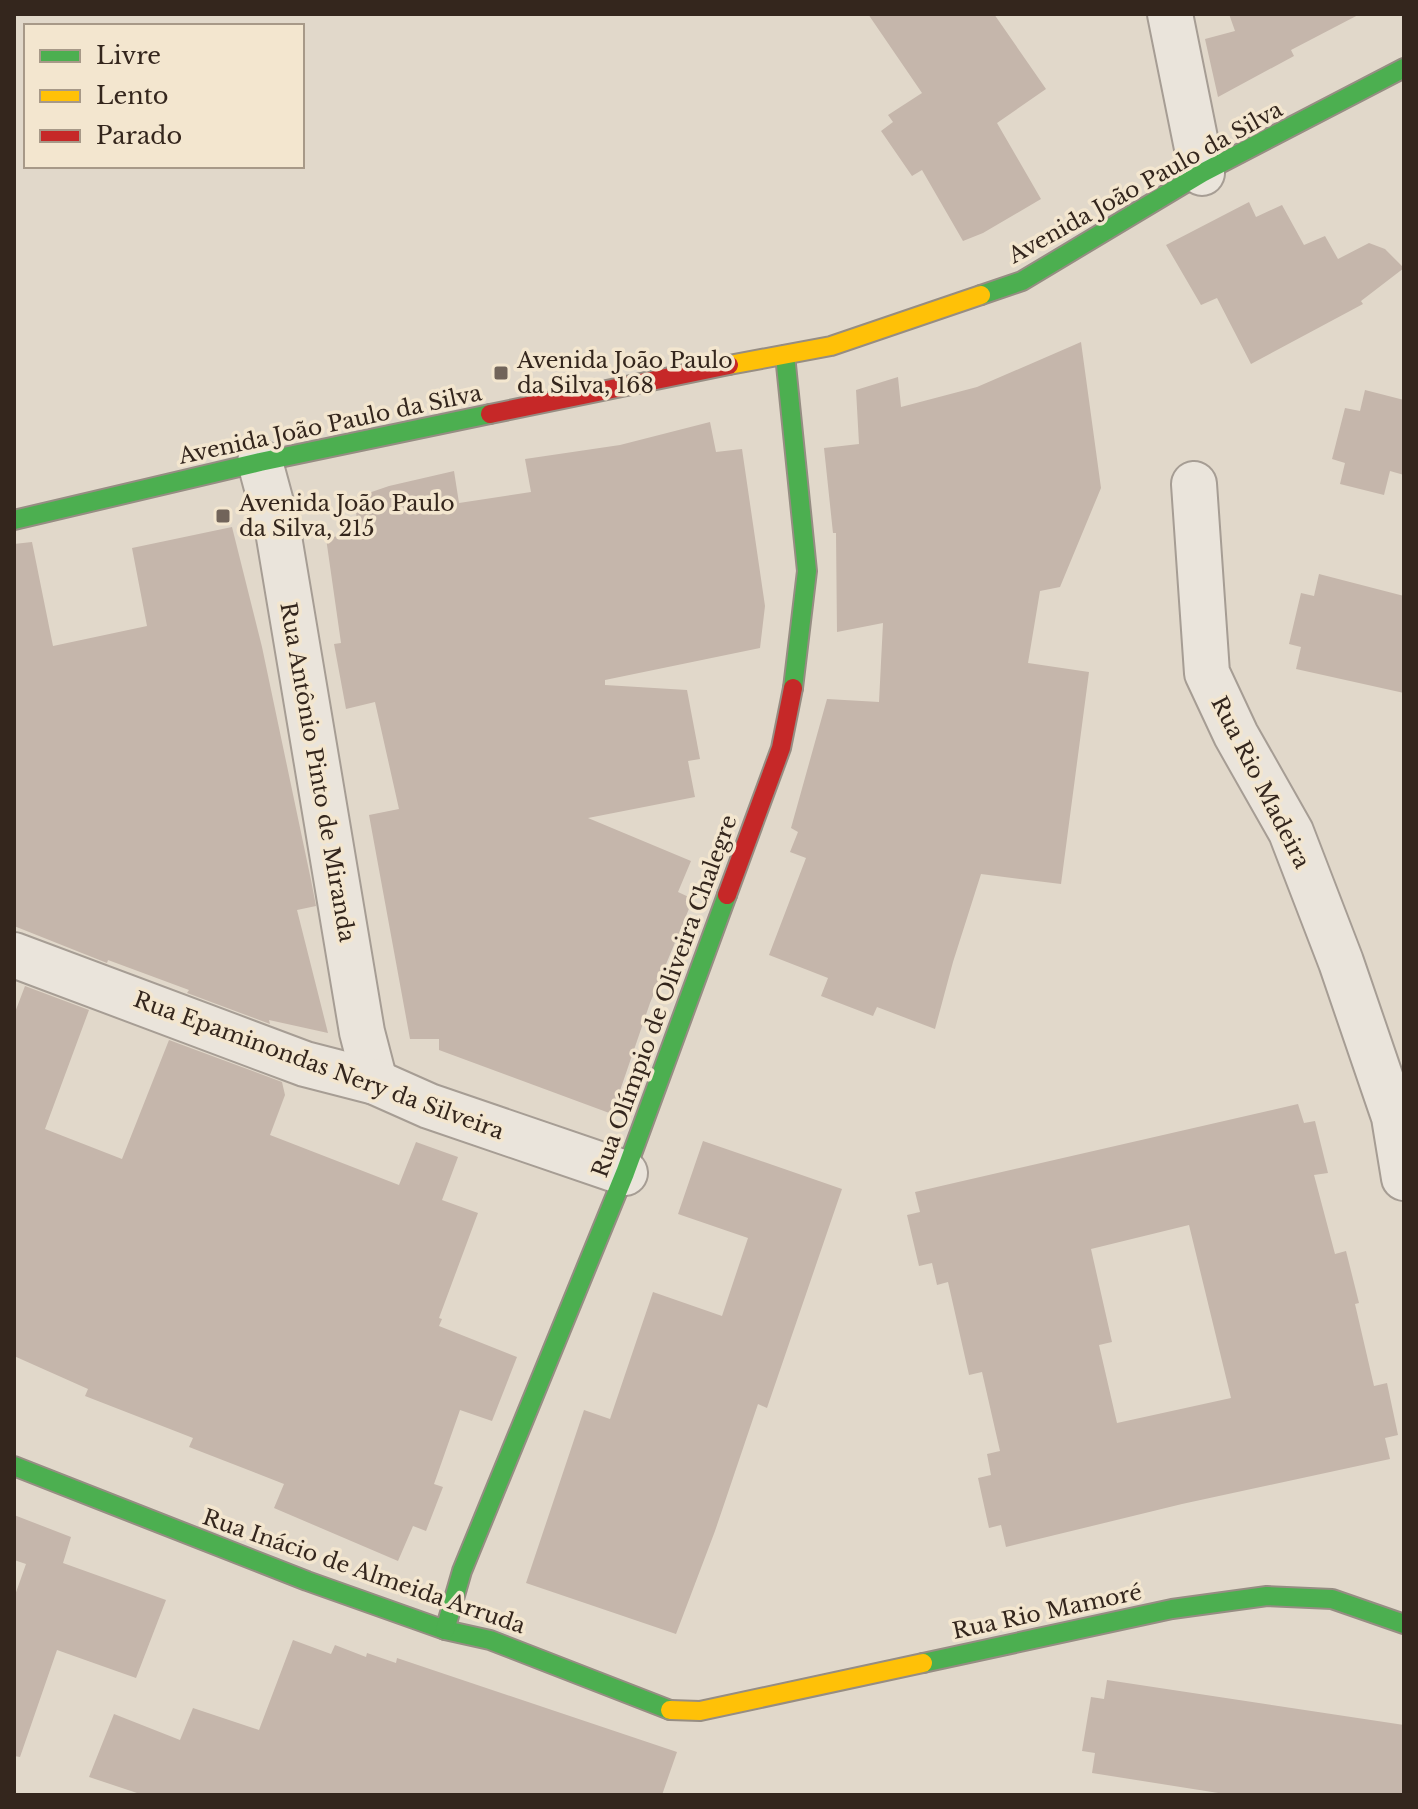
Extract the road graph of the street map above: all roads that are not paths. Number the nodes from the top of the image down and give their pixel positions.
1 (1170, 14) edge
2 (1404, 68) edge
3 (1202, 173) junction
4 (785, 355) junction
5 (260, 462) junction
6 (1194, 484) dead end
7 (14, 520) edge
8 (14, 955) edge
9 (375, 1082) junction
10 (1399, 1114) edge
11 (625, 1173) junction
12 (1404, 1178) edge
13 (14, 1466) edge
14 (1401, 1612) edge
15 (445, 1630) junction
16 (700, 1711) joint

1 - 3 street
2 - 3 street, Avenida João Paulo da Silva
3 - 4 street, Avenida João Paulo da Silva
4 - 5 street, Avenida João Paulo da Silva
4 - 11 street, Rua Olímpio de Oliveira Chalegre
5 - 7 street, Avenida João Paulo da Silva
5 - 9 street, Rua Antônio Pinto de Miranda
6 - 10 street, Rua Rio Madeira
8 - 9 street, Rua Epaminondas Nery da Silveira
9 - 11 street, Rua Epaminondas Nery da Silveira
10 - 12 street, Rua Rio Madeira
11 - 15 street, Rua Olímpio de Oliveira Chalegre
13 - 15 street, Rua Inácio de Almeida Arruda
14 - 16 street, Rua Rio Mamoré
15 - 16 street, Rua Inácio de Almeida Arruda

